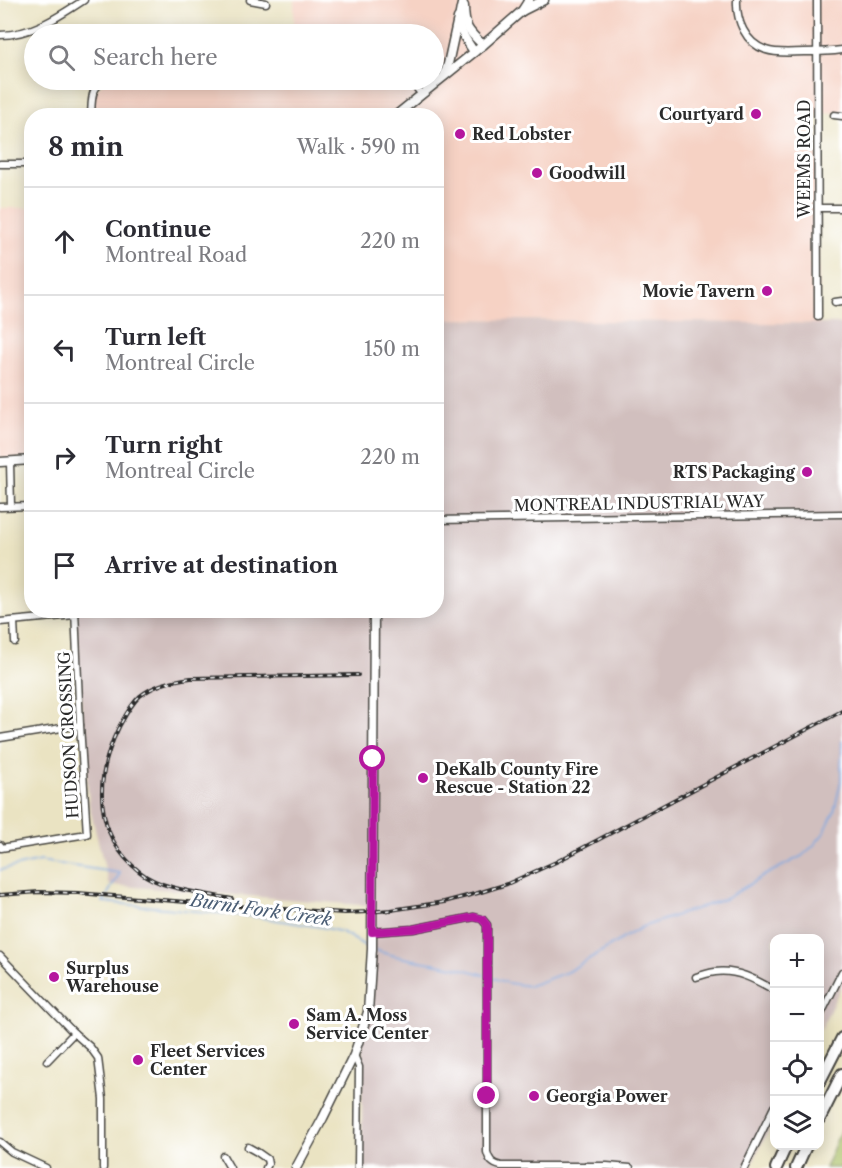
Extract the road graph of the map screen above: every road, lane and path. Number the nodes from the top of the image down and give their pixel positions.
1 (84, 0) edge
2 (250, 0) edge
3 (464, 0) edge
4 (529, 0) edge
5 (544, 0) edge
6 (737, 0) edge
7 (817, 0) edge
8 (266, 3) dead end
9 (522, 11) junction
10 (458, 18) junction
11 (44, 24) edge
12 (24, 32) edge
13 (0, 34) edge
14 (483, 45) junction
15 (842, 50) edge
16 (474, 52) junction
17 (817, 52) junction
18 (444, 75) edge
19 (444, 77) edge
20 (94, 90) edge
21 (418, 90) edge
22 (428, 90) edge
23 (422, 95) junction
24 (92, 108) edge
25 (405, 108) edge
26 (834, 115) dead end
27 (842, 116) edge
28 (0, 164) edge
29 (24, 164) edge
30 (818, 208) junction
31 (842, 208) edge
32 (819, 317) dead end
33 (24, 461) edge
34 (5, 462) edge
35 (11, 506) junction
36 (24, 506) edge
37 (0, 507) edge
38 (842, 514) edge
39 (444, 520) edge
40 (37, 618) edge
41 (75, 618) edge
42 (374, 618) edge
43 (14, 621) junction
44 (0, 622) edge
45 (15, 642) dead end
46 (80, 725) junction
47 (0, 738) edge
48 (0, 845) edge
49 (372, 932) junction
50 (0, 956) edge
51 (842, 972) edge
52 (696, 977) dead end
53 (770, 988) edge
54 (824, 1006) edge
55 (74, 1033) junction
56 (842, 1038) edge
57 (354, 1055) junction
58 (47, 1061) dead end
59 (824, 1072) edge
60 (842, 1074) edge
61 (824, 1108) edge
62 (770, 1115) edge
63 (0, 1142) edge
64 (248, 1147) dead end
65 (784, 1150) edge
66 (804, 1150) edge
67 (0, 1152) edge
68 (12, 1152) junction
69 (223, 1156) dead end
70 (46, 1168) edge
71 (103, 1168) edge
72 (230, 1168) edge
73 (266, 1168) edge
74 (296, 1168) edge
75 (358, 1168) edge
76 (630, 1168) edge
77 (744, 1168) edge
78 (776, 1168) edge
79 (796, 1168) edge

1 - 11 street
2 - 8 street
3 - 10 street
3 - 14 street
4 - 9 street
5 - 9 street
6 - 17 street
7 - 17 street, WEEMS ROAD
9 - 14 street
10 - 16 street
10 - 18 street
12 - 13 street
14 - 16 street
15 - 17 street
16 - 19 street
17 - 30 street, WEEMS ROAD
20 - 24 street
21 - 23 street
22 - 23 street
23 - 25 street
26 - 27 street
28 - 29 street
30 - 31 street
30 - 32 street, WEEMS ROAD
33 - 34 street
34 - 35 street
35 - 36 street
35 - 37 street
38 - 39 street, MONTREAL INDUSTRIAL WAY
40 - 43 street, HUDSON CROSSING
41 - 46 street, HUDSON CROSSING
42 - 49 street
43 - 44 street, HUDSON CROSSING
43 - 45 street
46 - 47 street
46 - 48 street, HUDSON CROSSING
49 - 57 street
49 - 76 street
50 - 55 street
51 - 54 street
52 - 53 street
55 - 58 street
55 - 71 street
56 - 59 highway
57 - 74 street
57 - 75 street
60 - 61 highway
62 - 77 street
63 - 68 street
64 - 73 street
65 - 78 highway
66 - 79 highway
67 - 68 street
68 - 70 street
69 - 72 street

